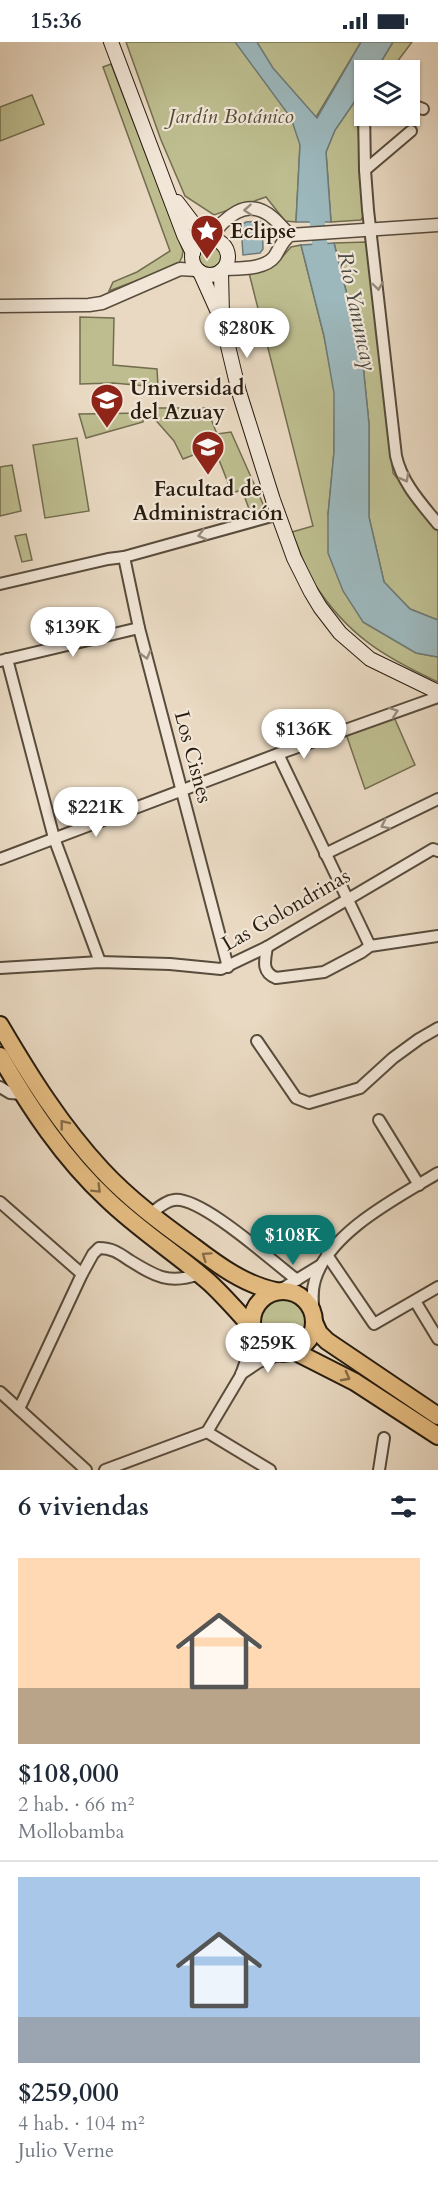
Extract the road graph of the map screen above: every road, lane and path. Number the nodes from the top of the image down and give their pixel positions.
1 (111, 42) edge
2 (420, 108) edge
3 (423, 109) dead end
4 (364, 126) edge
5 (411, 130) dead end
6 (364, 170) junction
7 (164, 182) junction
8 (438, 225) edge
9 (370, 228) junction
10 (290, 235) junction
11 (207, 240) junction
12 (192, 254) junction
13 (180, 269) junction
14 (222, 270) junction
15 (198, 271) junction
16 (0, 306) edge
17 (222, 321) junction
18 (279, 514) junction
19 (438, 524) edge
20 (124, 557) junction
21 (0, 584) edge
22 (139, 628) junction
23 (3, 660) edge
24 (432, 689) edge
25 (438, 698) edge
26 (417, 704) junction
27 (278, 754) junction
28 (182, 791) junction
29 (438, 799) edge
30 (54, 838) junction
31 (438, 852) edge
32 (325, 854) junction
33 (0, 859) edge
34 (347, 898) junction
35 (438, 936) edge
36 (370, 946) junction
37 (267, 947) junction
38 (100, 962) junction
39 (228, 967) junction
40 (0, 968) edge
41 (0, 1025) edge
42 (438, 1028) edge
43 (257, 1041) dead end
44 (0, 1056) edge
45 (0, 1088) edge
46 (22, 1094) junction
47 (379, 1120) dead end
48 (438, 1173) edge
49 (419, 1185) junction
50 (0, 1202) edge
51 (150, 1214) junction
52 (324, 1260) junction
53 (82, 1274) junction
54 (199, 1274) junction
55 (297, 1280) junction
56 (438, 1287) edge
57 (278, 1291) junction
58 (415, 1301) junction
59 (314, 1320) junction
60 (254, 1332) junction
61 (438, 1339) edge
62 (289, 1352) junction
63 (241, 1375) junction
64 (0, 1392) edge
65 (19, 1409) junction
66 (438, 1416) edge
67 (207, 1432) junction
68 (438, 1436) edge
69 (384, 1438) dead end
70 (86, 1470) edge
71 (105, 1470) edge
72 (270, 1470) edge
73 (379, 1470) edge

1 - 7 main road
2 - 3 street
4 - 6 street
5 - 6 street
6 - 9 street
7 - 11 main road
7 - 12 main road
8 - 9 street
9 - 10 street
9 -> 19 street
10 -> 11 street
10 - 14 street
11 - 12 main road
11 - 14 main road
12 - 13 street
12 - 15 main road
13 - 15 street
13 - 16 street
14 - 15 main road
14 - 17 main road
15 - 17 main road
17 - 18 main road
18 -> 20 street
18 - 24 main road
20 - 21 street
20 - 22 street, Los Cisnes
22 - 23 street
22 -> 28 street, Los Cisnes
23 - 30 street
24 - 26 street
25 - 26 street
27 -> 26 street
27 - 28 street
27 - 32 street
28 - 30 street
28 - 39 street, Los Cisnes
29 -> 32 street
30 - 33 street
30 - 38 street
31 - 34 street, Las Golondrinas
32 - 34 street
34 - 36 street
34 - 37 street, Las Golondrinas
35 - 36 street
36 - 37 street
37 - 39 street, Las Golondrinas
38 - 39 street, Las Golondrinas
38 - 40 street, Las Golondrinas
51 -> 41 highway
42 - 43 street
44 - 46 highway
45 - 46 street
46 -> 54 highway
47 - 49 street
48 - 49 street
49 - 52 street
50 - 53 street
51 - 55 street
57 -> 51 highway
52 - 55 street
52 - 58 street
52 - 59 street
53 - 54 street
53 - 65 street
54 - 60 highway
55 - 57 street
56 - 58 street
57 - 59 highway
57 - 60 highway
58 - 61 street
59 - 62 highway
59 - 66 highway
60 - 62 highway
60 - 63 street
62 - 63 street
62 -> 68 highway
63 - 67 street
64 - 65 street
65 - 70 street
67 - 71 street
67 - 72 street
69 - 73 street

